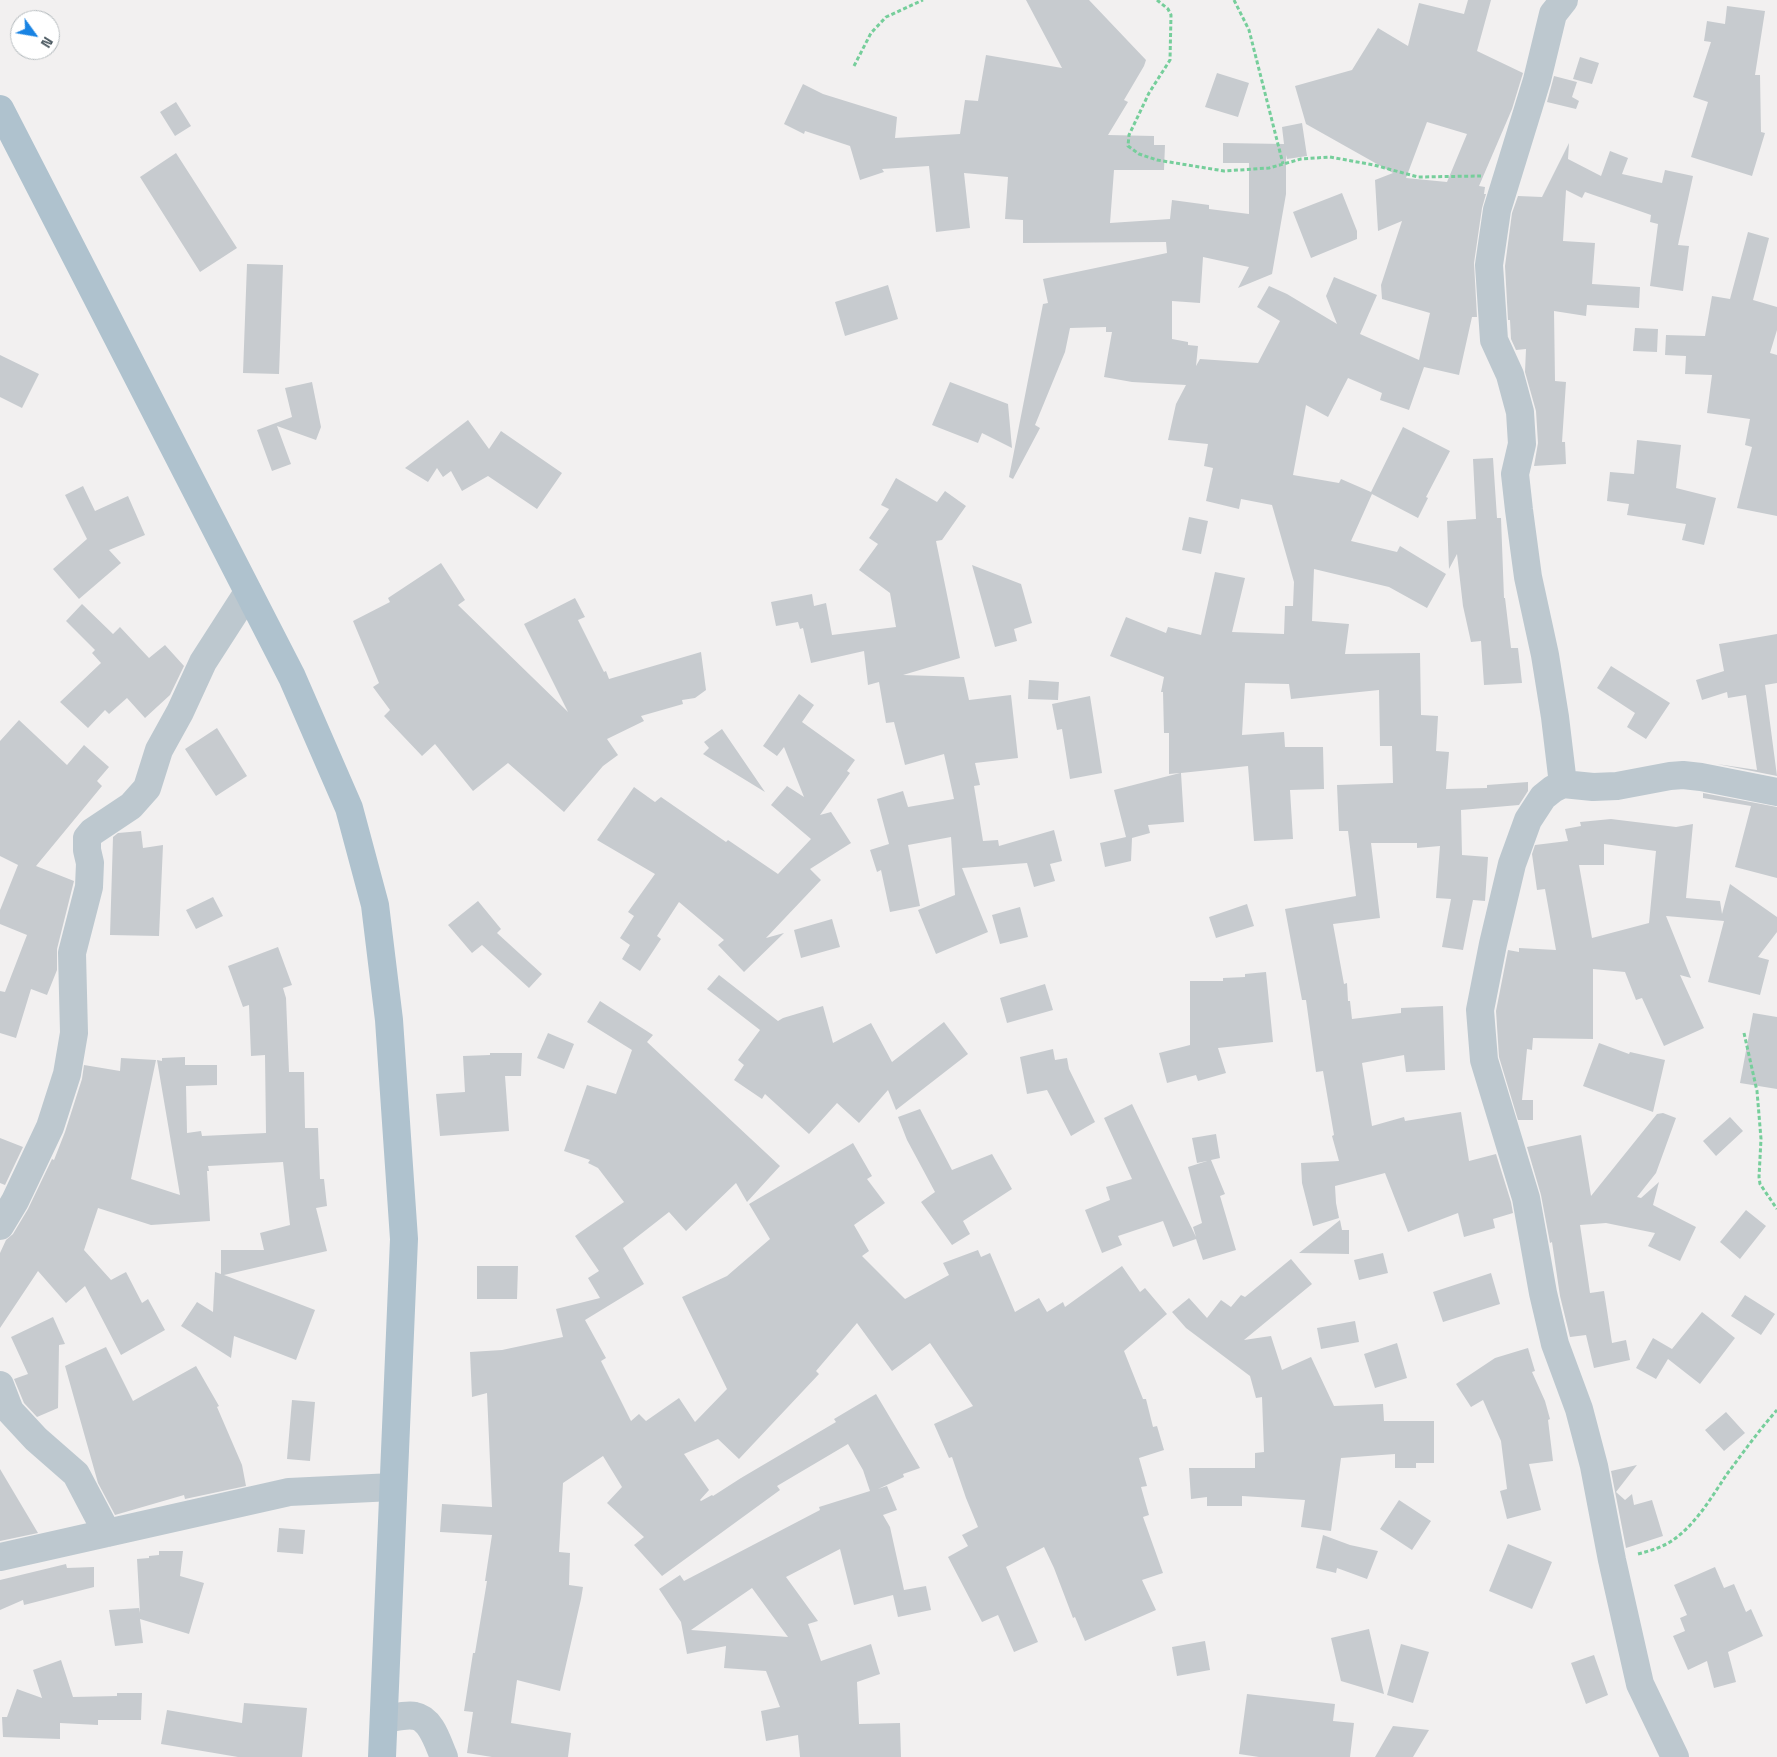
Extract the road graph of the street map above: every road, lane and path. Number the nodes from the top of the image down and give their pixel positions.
1 (922, 0) edge
2 (1156, 0) edge
3 (1234, 0) edge
4 (1564, 0) edge
5 (854, 66) dead end
6 (0, 109) edge
7 (1283, 164) junction
8 (1507, 176) junction
9 (248, 592) junction
10 (1563, 784) junction
11 (1777, 792) edge
12 (1744, 1034) dead end
13 (1777, 1209) edge
14 (0, 1226) edge
15 (0, 1385) edge
16 (1777, 1410) edge
17 (393, 1487) junction
18 (107, 1533) junction
19 (0, 1557) edge
20 (1612, 1560) junction
21 (384, 1719) junction
22 (382, 1757) edge
23 (444, 1757) edge
24 (1675, 1757) edge

1 - 5 path
2 - 7 path
3 - 7 path
4 - 8 street
6 - 9 main road
7 - 8 path
8 - 10 street
9 - 14 street
9 - 17 main road
10 - 11 street
10 - 20 street
12 - 13 path
15 - 18 street
16 - 20 path
17 - 18 street
17 - 21 main road
18 - 19 street
20 - 24 street
21 - 22 main road
21 - 23 street

